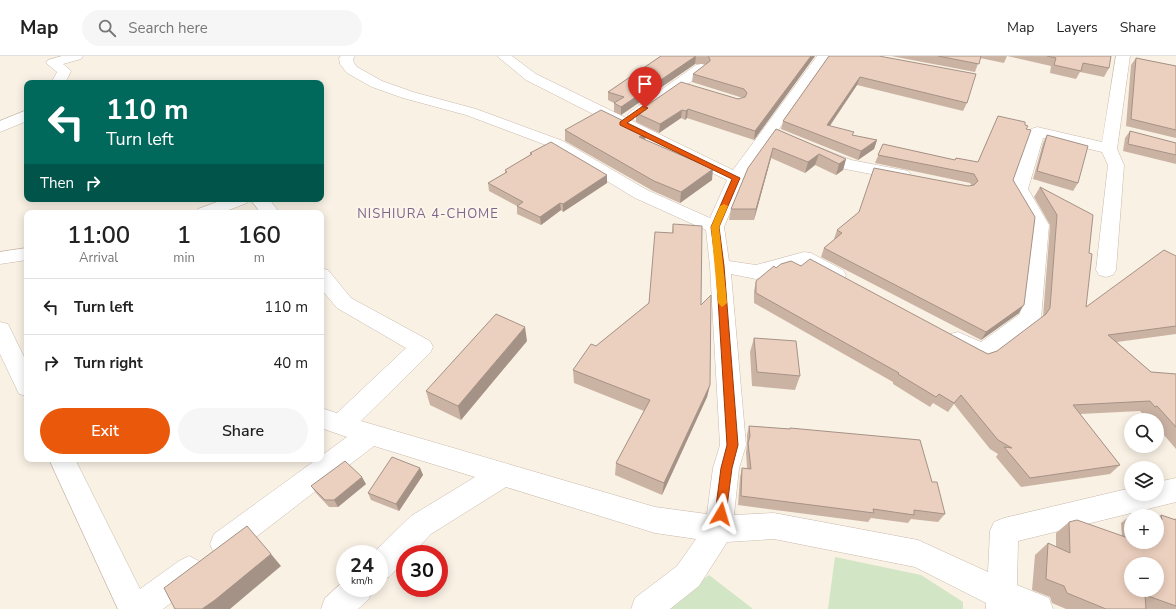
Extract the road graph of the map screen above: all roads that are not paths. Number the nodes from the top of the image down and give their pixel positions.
1 (76, 56) edge
2 (348, 56) edge
3 (504, 56) edge
4 (824, 56) edge
5 (1124, 56) edge
6 (1139, 59) edge
7 (701, 68) edge
8 (60, 80) edge
9 (679, 84) junction
10 (693, 88) edge
11 (24, 116) edge
12 (622, 123) junction
13 (0, 127) edge
14 (804, 146) edge
15 (1109, 149) junction
16 (736, 178) junction
17 (920, 179) edge
18 (233, 202) edge
19 (262, 202) edge
20 (212, 210) edge
21 (268, 210) edge
22 (715, 227) junction
23 (24, 254) edge
24 (0, 258) edge
25 (720, 266) junction
26 (1106, 270) dead end
27 (324, 279) edge
28 (852, 284) edge
29 (0, 330) edge
30 (941, 331) edge
31 (24, 381) edge
32 (331, 421) edge
33 (370, 434) junction
34 (63, 462) edge
35 (503, 474) junction
36 (1176, 490) edge
37 (719, 529) junction
38 (388, 558) edge
39 (349, 597) edge
40 (1001, 601) edge
41 (134, 609) edge
42 (138, 609) edge
43 (336, 609) edge
44 (646, 609) edge
45 (1038, 609) edge

1 - 8 street
2 - 22 street
3 - 12 street
4 - 16 street
5 - 6 street
5 - 15 street
7 - 9 street
9 - 10 street
9 - 12 street
11 - 13 street
12 - 16 street
14 - 17 street
15 - 26 street
15 - 30 street
16 - 22 street
18 - 20 street
19 - 21 street
22 - 25 street
23 - 24 street
25 - 28 street
25 - 37 street
27 - 32 street
29 - 31 street
32 - 33 street
33 - 35 street
33 - 42 street
34 - 41 street
35 - 37 street
35 - 38 street
36 - 40 street
37 - 40 street
37 - 44 street
39 - 43 street
40 - 45 street

